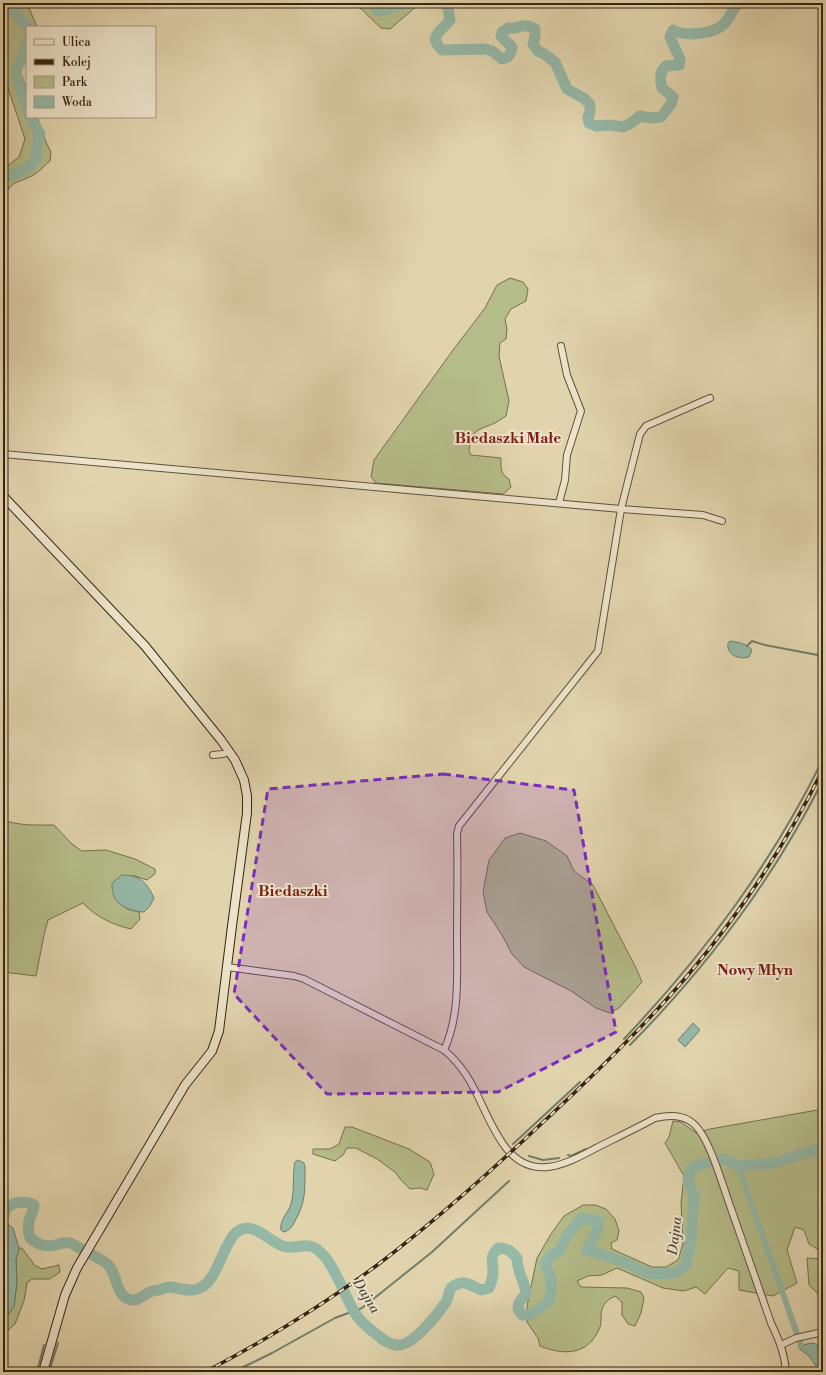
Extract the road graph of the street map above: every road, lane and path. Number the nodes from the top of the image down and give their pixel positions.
1 (561, 346) dead end
2 (710, 398) dead end
3 (3, 454) edge
4 (3, 496) edge
5 (559, 503) junction
6 (621, 509) junction
7 (722, 521) dead end
8 (229, 752) junction
9 (213, 755) dead end
10 (227, 967) junction
11 (444, 1050) junction
12 (823, 1332) edge
13 (781, 1345) junction
14 (43, 1372) edge
15 (786, 1372) edge

1 - 5 street
2 - 6 street
3 - 5 street
4 - 8 main road
5 - 6 street
6 - 7 street
6 - 11 street
8 - 9 street
8 - 10 main road
10 - 11 street
10 - 14 main road
11 - 13 street
12 - 13 street
13 - 15 street

